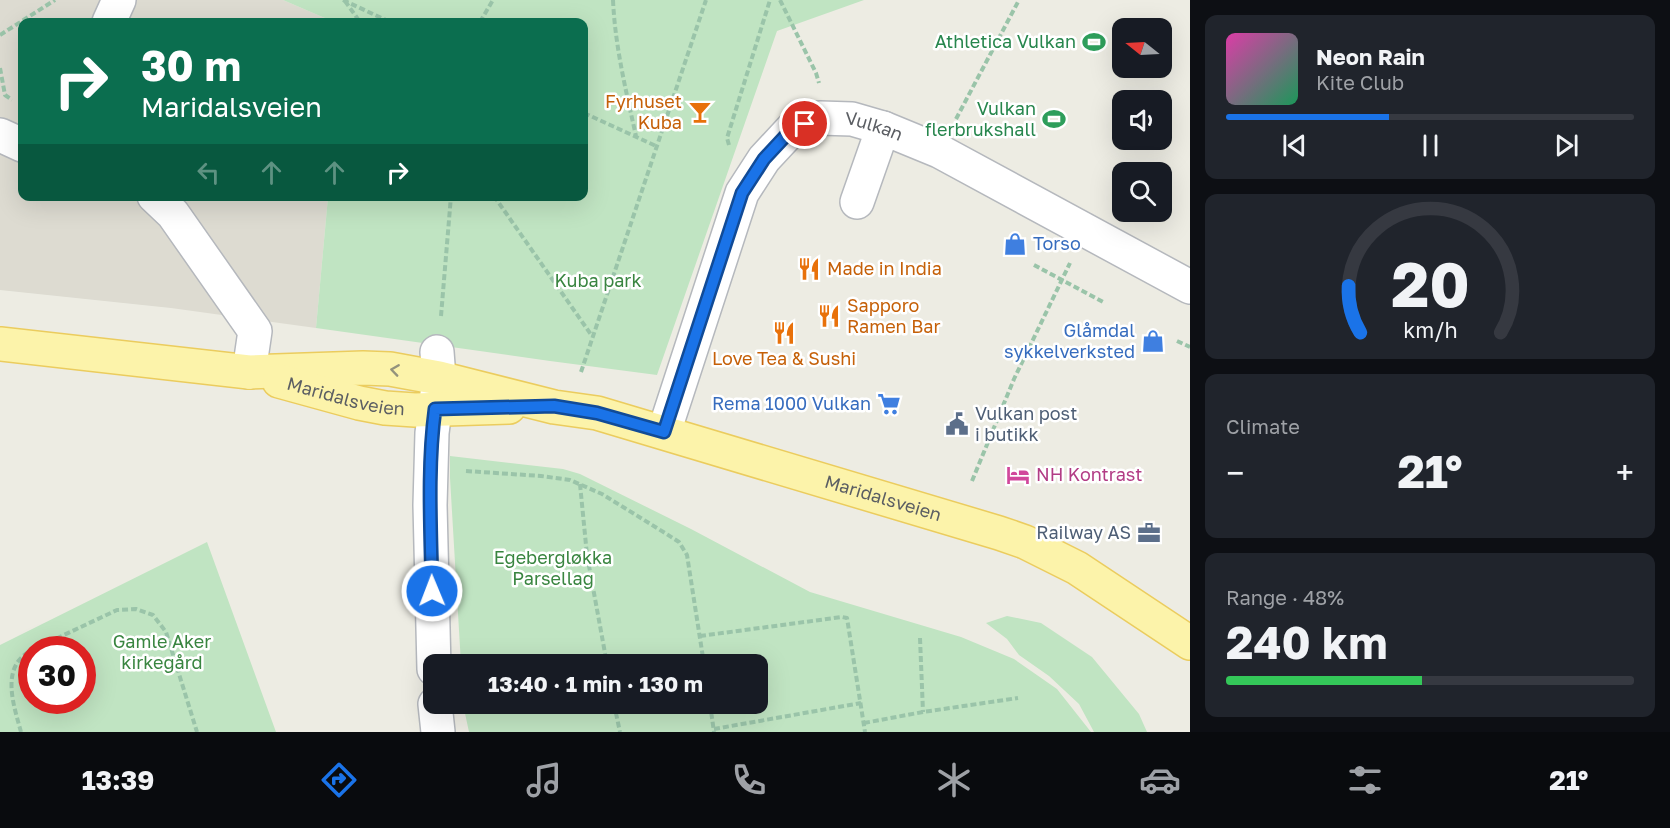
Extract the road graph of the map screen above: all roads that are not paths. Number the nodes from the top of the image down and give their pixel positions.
1 (119, 0) edge
2 (112, 18) edge
3 (883, 128) junction
4 (0, 135) edge
5 (18, 143) edge
6 (159, 201) edge
7 (857, 202) dead end
8 (1190, 287) edge
9 (0, 344) edge
10 (249, 372) junction
11 (437, 380) junction
12 (664, 432) junction
13 (1190, 643) edge
14 (434, 654) edge
15 (436, 714) edge
16 (438, 732) edge

1 - 2 street
3 - 7 street
3 - 8 street, Vulkan
3 - 12 street, Vulkan
4 - 5 street
6 - 10 street
9 - 10 main road, Maridalsveien
10 - 11 main road, Maridalsveien
11 - 12 main road, Maridalsveien
11 - 14 street
12 - 13 main road, Maridalsveien
15 - 16 street

